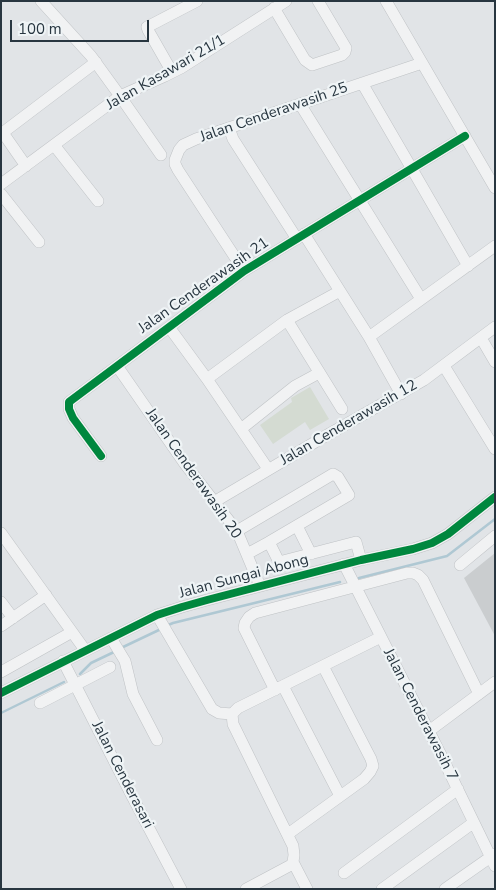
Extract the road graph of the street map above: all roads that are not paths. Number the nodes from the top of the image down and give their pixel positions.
1 (57, 1) edge
2 (197, 1) edge
3 (286, 1) edge
4 (318, 1) edge
5 (386, 1) edge
6 (44, 4) edge
7 (271, 6) edge
8 (96, 62) junction
9 (422, 63) junction
10 (172, 72) junction
11 (362, 83) junction
12 (120, 96) junction
13 (300, 104) junction
14 (228, 128) junction
15 (2, 133) edge
16 (465, 136) junction
17 (54, 145) junction
18 (161, 156) dead end
19 (26, 166) junction
20 (412, 168) junction
21 (1, 184) edge
22 (495, 188) edge
23 (1, 194) edge
24 (360, 200) junction
25 (98, 201) dead end
26 (301, 236) junction
27 (38, 242) dead end
28 (495, 246) edge
29 (468, 266) junction
30 (244, 271) junction
31 (340, 291) junction
32 (421, 299) junction
33 (287, 320) junction
34 (170, 327) junction
35 (495, 327) edge
36 (369, 336) junction
37 (481, 338) junction
38 (495, 362) edge
39 (117, 366) junction
40 (444, 366) junction
41 (319, 373) junction
42 (207, 379) junction
43 (401, 394) junction
44 (342, 409) dead end
45 (241, 429) junction
46 (495, 449) edge
47 (100, 456) dead end
48 (268, 469) junction
49 (495, 497) edge
50 (214, 502) junction
51 (297, 526) junction
52 (237, 531) junction
53 (1, 533) edge
54 (495, 536) edge
55 (269, 542) junction
56 (247, 554) junction
57 (311, 554) junction
58 (361, 560) junction
59 (344, 564) junction
60 (460, 565) dead end
61 (260, 586) junction
62 (356, 587) junction
63 (46, 595) junction
64 (1, 602) edge
65 (156, 615) junction
66 (13, 618) junction
67 (1, 626) edge
68 (72, 632) junction
69 (381, 637) junction
70 (111, 638) junction
71 (86, 650) junction
72 (63, 661) junction
73 (324, 666) junction
74 (110, 667) dead end
75 (1, 671) edge
76 (495, 682) edge
77 (75, 684) junction
78 (13, 687) junction
79 (279, 688) junction
80 (1, 693) edge
81 (479, 694) junction
82 (40, 703) dead end
83 (232, 714) junction
84 (429, 731) junction
85 (157, 740) dead end
86 (458, 789) junction
87 (340, 796) junction
88 (473, 823) junction
89 (288, 834) junction
90 (493, 859) edge
91 (292, 863) junction
92 (344, 873) dead end
93 (450, 887) edge
94 (181, 889) edge
95 (246, 889) edge
96 (307, 889) edge
97 (382, 889) edge

1 - 6 street
2 - 10 street
3 - 7 street, Jalan Kasawari 21/1
4 - 7 street
5 - 9 street
6 - 8 street
7 - 10 street, Jalan Kasawari 21/1
8 - 12 street
8 - 15 street
9 - 11 street, Jalan Cenderawasih 25
9 - 16 street
10 - 12 street, Jalan Kasawari 21/1
11 - 13 street, Jalan Cenderawasih 25
11 - 20 street
12 - 17 street, Jalan Kasawari 21/1
12 - 18 street
13 - 14 street, Jalan Cenderawasih 25
13 - 24 street
14 - 26 street
14 - 30 street, Jalan Cenderawasih 25
15 - 19 street
16 - 20 street, Jalan Cenderawasih 21
16 - 22 street
17 - 19 street, Jalan Kasawari 21/1
17 - 25 street
19 - 21 street, Jalan Kasawari 21/1
20 - 24 street, Jalan Cenderawasih 21
20 - 29 street
23 - 27 street
24 - 26 street, Jalan Cenderawasih 21
24 - 32 street
26 - 30 street, Jalan Cenderawasih 21
26 - 31 street
28 - 29 street
29 - 32 street
30 - 34 street, Jalan Cenderawasih 21
31 - 33 street
31 - 36 street
32 - 36 street
33 - 41 street
33 - 42 street
34 - 39 street, Jalan Cenderawasih 21
34 - 42 street
35 - 37 street, Jalan Cenderawasih 12
36 - 43 street
37 - 38 street
37 - 40 street, Jalan Cenderawasih 12
39 - 47 street, Jalan Cenderawasih 21
39 - 50 street, Jalan Cenderawasih 20
40 - 43 street, Jalan Cenderawasih 12
40 - 46 street
41 - 44 street
41 - 45 street
42 - 45 street
43 - 48 street, Jalan Cenderawasih 12
45 - 48 street
48 - 50 street, Jalan Cenderawasih 12
49 - 58 street, Jalan Sungai Abong
50 - 52 street, Jalan Cenderawasih 20
51 - 52 street
51 - 55 street
51 - 57 street
52 - 56 street, Jalan Cenderawasih 20
53 - 63 street
54 - 60 street
55 - 56 street
55 - 57 street
56 - 61 street, Jalan Cenderawasih 20
57 - 58 street
58 - 59 street, Jalan Sungai Abong
59 - 61 street, Jalan Sungai Abong
59 - 62 street, Jalan Cenderawasih 7
61 - 65 street, Jalan Sungai Abong
62 - 69 street, Jalan Cenderawasih 7
62 - 79 street
62 - 81 street
63 - 66 street
63 - 68 street
64 - 66 street
65 - 70 street, Jalan Sungai Abong
65 - 83 street
66 - 67 street
68 - 71 street
68 - 75 street
69 - 73 street
69 - 84 street, Jalan Cenderawasih 7
70 - 71 street, Jalan Sungai Abong
70 - 85 street
71 - 72 street, Jalan Sungai Abong
72 - 77 street, Jalan Cenderasari
72 - 78 street, Jalan Sungai Abong
73 - 79 street
73 - 87 street
74 - 77 street
75 - 78 street
76 - 81 street
77 - 82 street
77 - 94 street, Jalan Cenderasari
78 - 80 street, Jalan Sungai Abong
79 - 83 street
79 - 87 street
81 - 84 street
83 - 89 street
84 - 86 street, Jalan Cenderawasih 7
86 - 88 street, Jalan Cenderawasih 7
86 - 92 street
87 - 89 street
88 - 90 street, Jalan Cenderawasih 7
88 - 97 street
89 - 91 street
90 - 93 street
91 - 95 street
91 - 96 street

